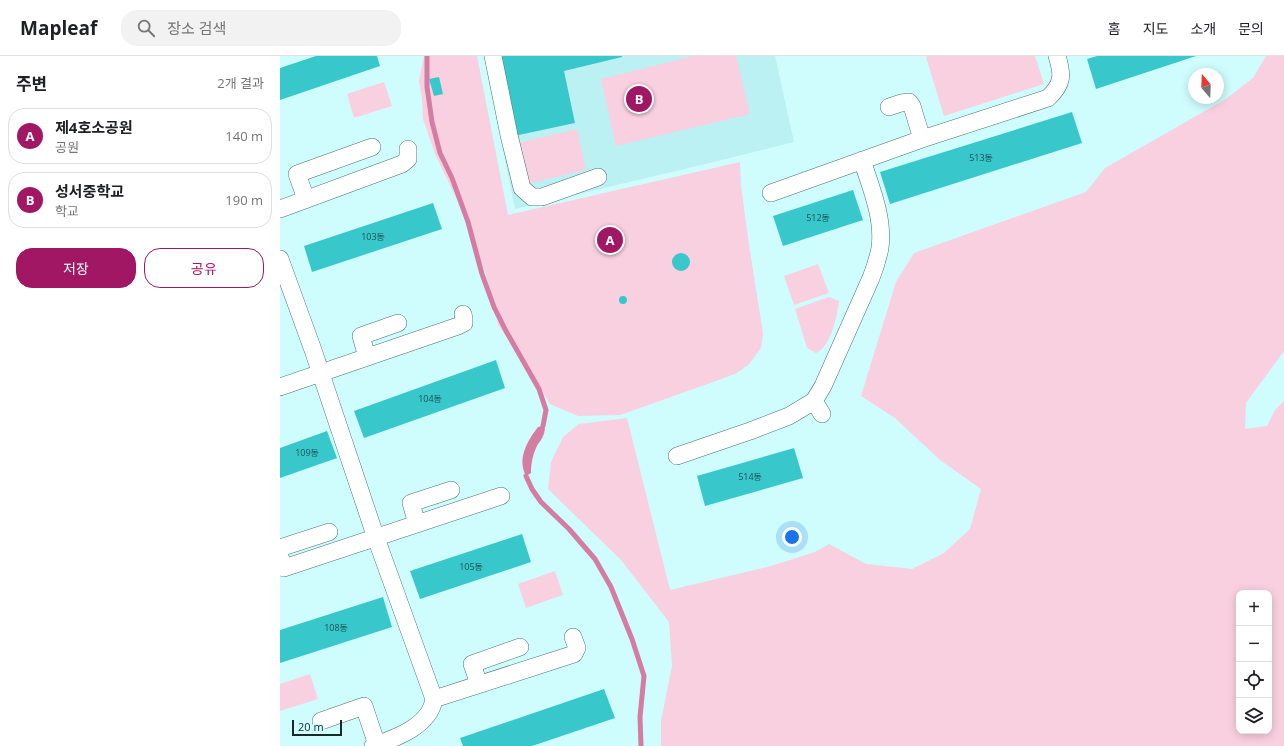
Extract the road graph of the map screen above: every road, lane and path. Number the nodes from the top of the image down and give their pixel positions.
1 (493, 56) edge
2 (1057, 56) edge
3 (889, 107) dead end
4 (922, 139) junction
5 (372, 147) dead end
6 (408, 149) dead end
7 (862, 160) junction
8 (598, 176) dead end
9 (771, 193) dead end
10 (306, 199) junction
11 (280, 209) edge
12 (280, 259) edge
13 (462, 314) dead end
14 (398, 322) dead end
15 (367, 357) junction
16 (320, 373) junction
17 (280, 387) edge
18 (677, 456) dead end
19 (451, 490) dead end
20 (501, 496) dead end
21 (417, 524) junction
22 (329, 532) dead end
23 (376, 538) junction
24 (280, 548) edge
25 (280, 557) edge
26 (573, 637) dead end
27 (520, 647) dead end
28 (479, 684) junction
29 (434, 699) junction
30 (320, 721) dead end
31 (375, 745) edge

1 - 8 lane
2 - 4 lane
3 - 4 lane
4 - 7 lane
5 - 10 lane
6 - 10 lane
7 - 9 lane
7 - 18 lane
10 - 11 lane
12 - 16 lane
13 - 15 lane
14 - 15 lane
15 - 16 lane
16 - 17 lane
16 - 23 lane
19 - 21 lane
20 - 21 lane
21 - 23 lane
22 - 24 lane
23 - 25 lane
23 - 29 lane
26 - 28 lane
27 - 28 lane
28 - 29 lane
29 - 31 lane
30 - 31 lane

